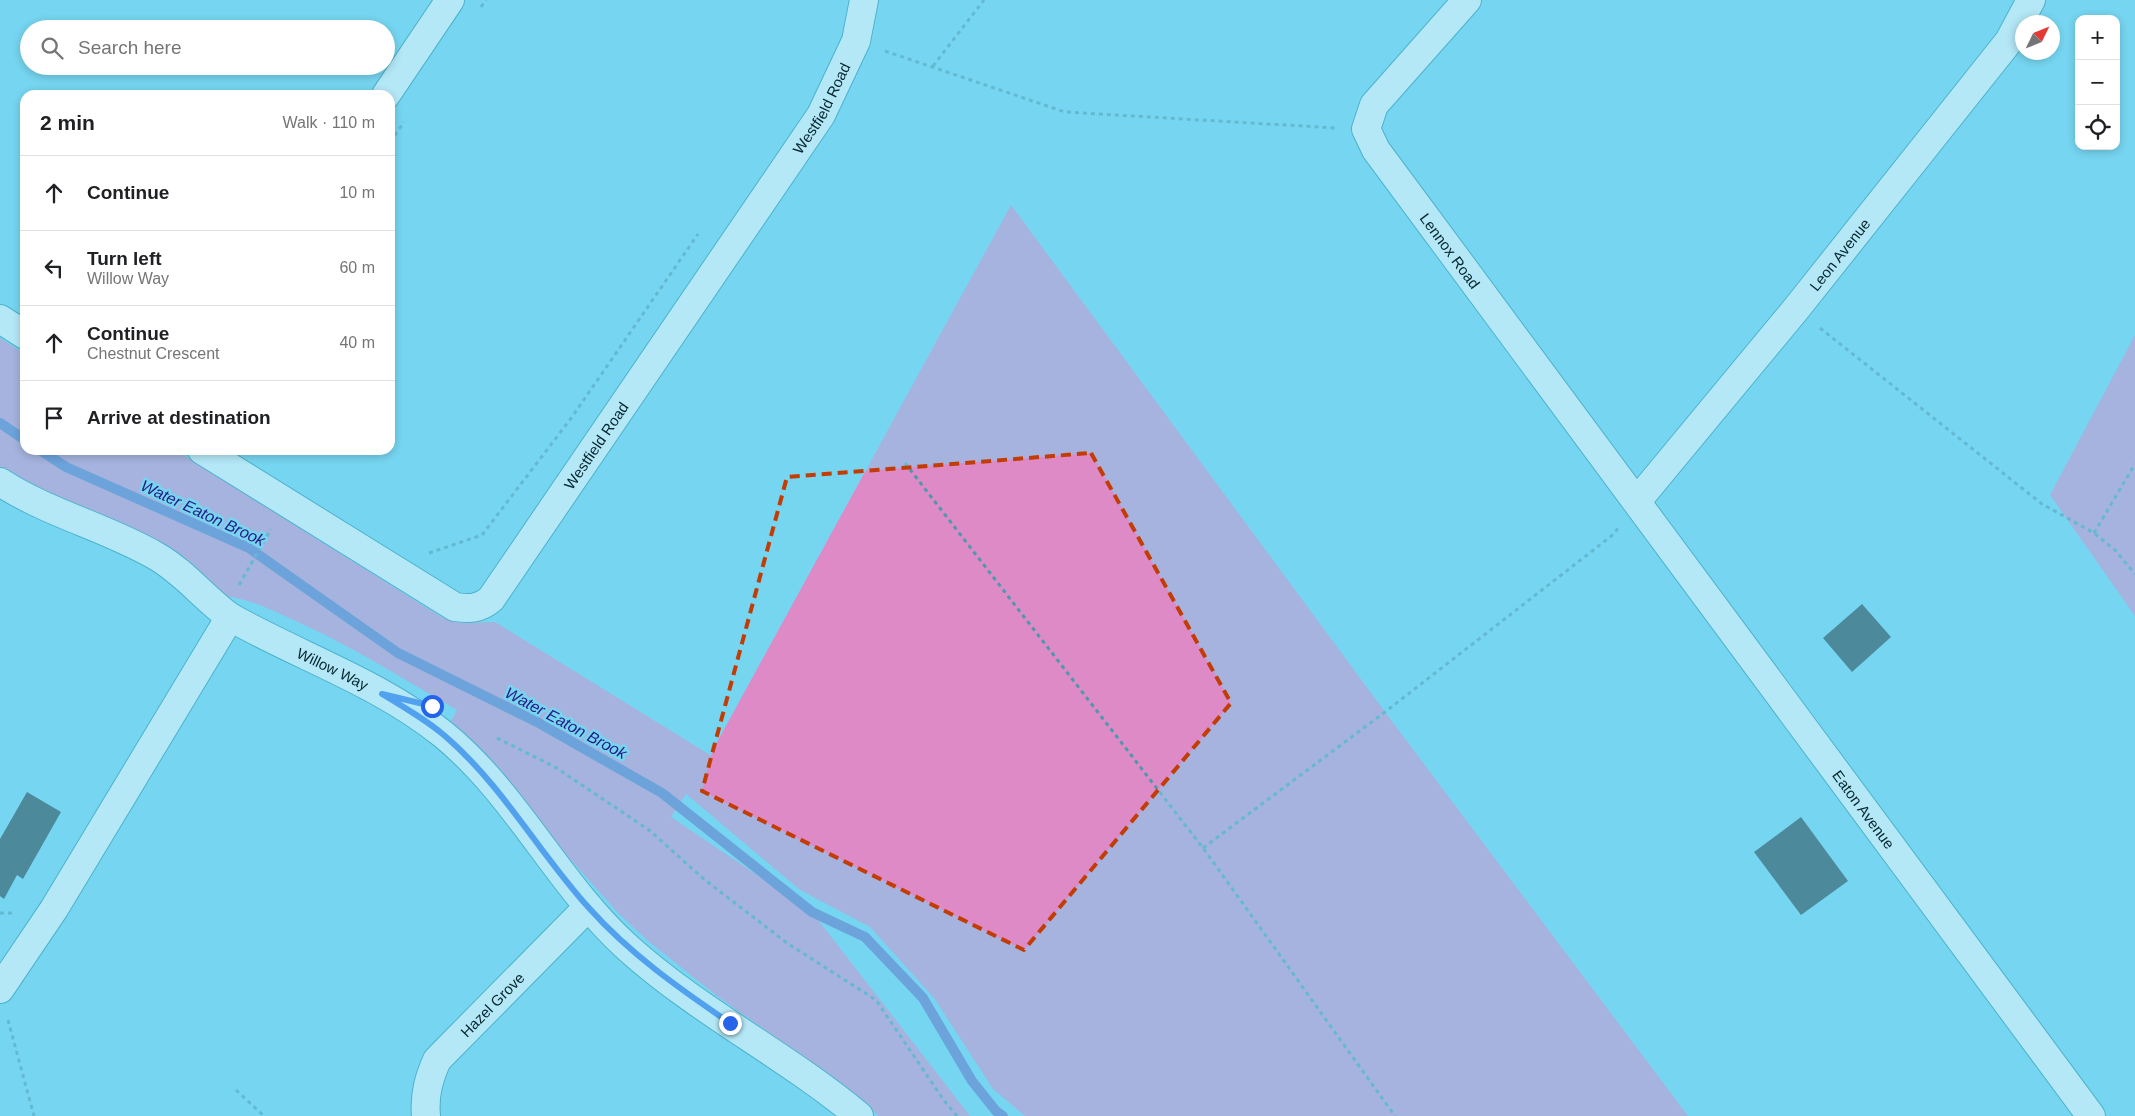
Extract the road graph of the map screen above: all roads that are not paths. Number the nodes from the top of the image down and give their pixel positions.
1 (450, 0) edge
2 (864, 0) edge
3 (1467, 0) edge
4 (2030, 0) edge
5 (389, 90) edge
6 (0, 319) edge
7 (20, 332) edge
8 (210, 455) edge
9 (0, 482) edge
10 (1637, 501) junction
11 (230, 617) junction
12 (588, 907) junction
13 (0, 989) edge
14 (426, 1116) edge
15 (859, 1116) edge
16 (2091, 1116) edge

1 - 5 street
2 - 8 street, Westfield Road
3 - 10 street, Lennox Road
4 - 10 street, Leon Avenue
6 - 7 street
9 - 11 street, Willow Way
10 - 16 street, Eaton Avenue
11 - 12 street, Willow Way
11 - 13 street
12 - 14 street, Hazel Grove
12 - 15 street, Willow Way

